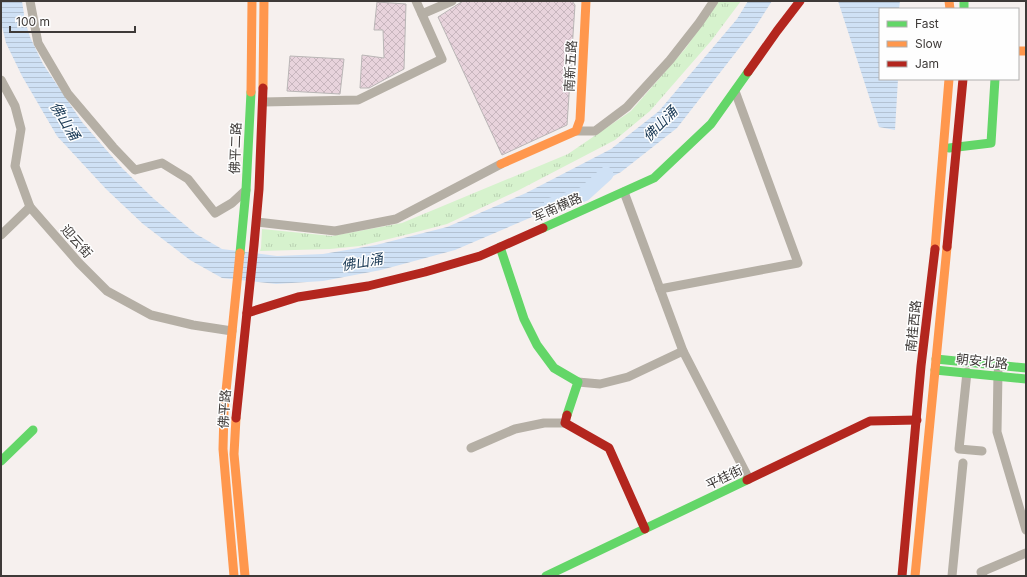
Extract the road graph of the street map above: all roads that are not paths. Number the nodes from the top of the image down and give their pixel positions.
1 (30, 1) edge
2 (252, 1) edge
3 (264, 1) edge
4 (416, 1) edge
5 (452, 1) edge
6 (586, 1) edge
7 (714, 1) edge
8 (800, 1) edge
9 (422, 14) junction
10 (1, 80) edge
11 (949, 80) edge
12 (963, 80) edge
13 (994, 80) edge
14 (735, 90) junction
15 (263, 102) junction
16 (576, 131) junction
17 (943, 148) junction
18 (957, 148) junction
19 (501, 164) joint
20 (246, 190) junction
21 (624, 192) junction
22 (30, 207) junction
23 (257, 222) junction
24 (1, 236) edge
25 (254, 244) joint
26 (500, 247) junction
27 (660, 290) junction
28 (235, 296) joint
29 (247, 313) junction
30 (232, 331) junction
31 (683, 351) junction
32 (936, 359) junction
33 (998, 365) junction
34 (1026, 368) edge
35 (935, 370) junction
36 (966, 372) junction
37 (997, 376) junction
38 (1026, 379) edge
39 (578, 382) junction
40 (917, 420) junction
41 (565, 424) junction
42 (33, 430) dead end
43 (471, 448) dead end
44 (982, 451) dead end
45 (1, 461) edge
46 (962, 462) dead end
47 (749, 479) junction
48 (645, 529) junction
49 (1026, 529) edge
50 (1026, 553) edge
51 (234, 576) edge
52 (245, 576) edge
53 (546, 576) edge
54 (902, 576) edge
55 (915, 576) edge
56 (952, 576) edge
57 (983, 576) edge

1 - 20 street
2 - 20 main road, 佛平二路
3 - 15 main road, 佛平二路
4 - 9 street
5 - 9 street
6 - 16 main road, 南新五路
7 - 16 street
8 - 14 main road, 军南横路
9 - 15 street
10 - 22 street, 迎云街
11 - 17 main road, 南桂西路
12 - 18 main road, 南桂西路
13 - 18 main road
14 - 21 main road, 军南横路
14 - 27 street
15 - 23 main road, 佛平二路
16 - 19 main road
17 - 18 main road
17 - 40 main road, 南桂西路
18 - 32 main road, 南桂西路
19 - 23 street
20 - 28 main road, 佛平二路
21 - 26 main road, 军南横路
21 - 27 street
22 - 24 street
22 - 30 street, 迎云街
23 - 25 main road, 佛平二路
25 - 29 main road, 佛平路
26 - 29 main road, 军南横路
26 - 39 main road
27 - 31 street
28 - 30 main road, 佛平路
29 - 52 main road, 佛平路
30 - 51 main road, 佛平路
31 - 39 street
31 - 47 street
32 - 33 main road, 朝安北路
32 - 35 main road, 南桂西路
33 - 34 main road, 朝安北路
33 - 37 street
35 - 36 main road, 朝安北路
35 - 55 main road, 南桂西路
36 - 37 main road, 朝安北路
36 - 44 street
37 - 38 main road, 朝安北路
37 - 49 street
39 - 41 main road
40 - 47 main road, 平桂街
40 - 54 main road, 南桂西路
41 - 43 street
41 - 48 main road
42 - 45 main road
46 - 56 street
47 - 48 main road, 平桂街
48 - 53 main road, 平桂街
50 - 57 street

